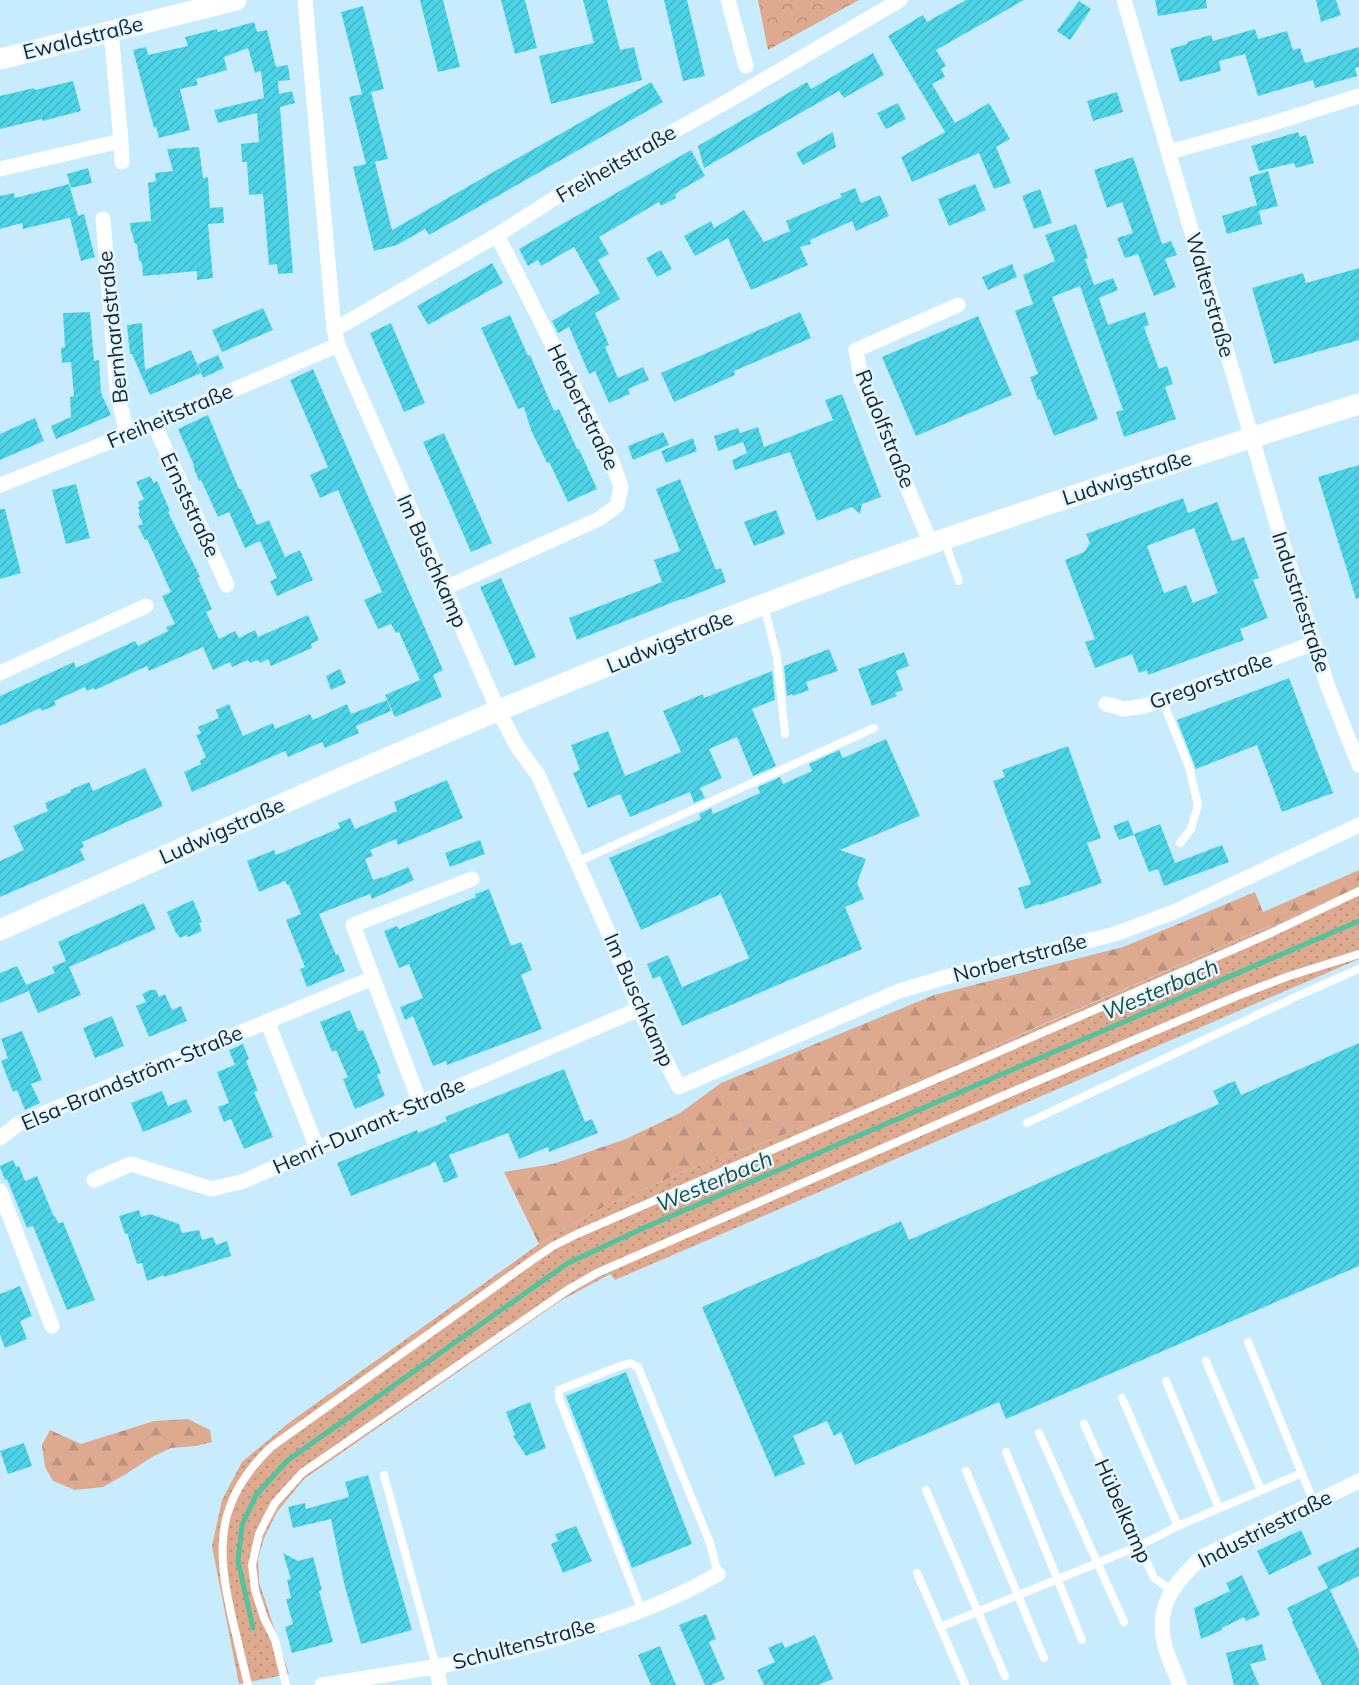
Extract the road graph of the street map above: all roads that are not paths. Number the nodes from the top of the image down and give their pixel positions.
1 (236, 0) edge
2 (305, 0) edge
3 (728, 0) edge
4 (900, 0) edge
5 (1124, 0) edge
6 (111, 32) junction
7 (0, 59) edge
8 (746, 66) dead end
9 (1359, 96) edge
10 (121, 141) junction
11 (1169, 152) junction
12 (122, 162) dead end
13 (0, 169) edge
14 (103, 219) dead end
15 (497, 236) junction
16 (958, 305) dead end
17 (336, 337) junction
18 (1359, 404) edge
19 (154, 424) junction
20 (127, 434) junction
21 (1250, 437) junction
22 (0, 485) edge
23 (938, 542) junction
24 (959, 580) dead end
25 (227, 585) dead end
26 (445, 588) junction
27 (764, 604) junction
28 (146, 606) dead end
29 (1314, 643) junction
30 (0, 673) edge
31 (1162, 699) junction
32 (1106, 705) dead end
33 (498, 710) junction
34 (874, 728) dead end
35 (785, 734) dead end
36 (1359, 765) edge
37 (1359, 825) edge
38 (1180, 843) dead end
39 (577, 862) junction
40 (472, 879) dead end
41 (1359, 891) edge
42 (0, 930) edge
43 (1359, 954) edge
44 (1359, 969) edge
45 (373, 978) junction
46 (639, 1009) junction
47 (267, 1022) junction
48 (679, 1087) joint
49 (420, 1103) junction
50 (1027, 1122) dead end
51 (0, 1138) edge
52 (317, 1148) junction
53 (94, 1180) dead end
54 (0, 1191) edge
55 (52, 1326) dead end
56 (1248, 1342) dead end
57 (1206, 1361) dead end
58 (1166, 1381) dead end
59 (1122, 1398) dead end
60 (1084, 1424) dead end
61 (1039, 1433) dead end
62 (1006, 1452) dead end
63 (966, 1471) dead end
64 (1302, 1473) junction
65 (384, 1475) dead end
66 (1359, 1481) edge
67 (926, 1490) dead end
68 (1261, 1490) junction
69 (1314, 1503) junction
70 (1219, 1508) junction
71 (1178, 1526) junction
72 (1139, 1546) junction
73 (1097, 1562) junction
74 (917, 1573) dead end
75 (718, 1574) joint
76 (1057, 1579) junction
77 (1172, 1590) junction
78 (1018, 1595) junction
79 (642, 1611) junction
80 (978, 1612) junction
81 (1124, 1622) dead end
82 (940, 1627) junction
83 (1082, 1640) dead end
84 (1044, 1658) dead end
85 (436, 1667) junction
86 (1005, 1676) dead end
87 (965, 1683) dead end
88 (248, 1685) edge
89 (286, 1685) edge
90 (322, 1685) edge
91 (440, 1685) edge
92 (1180, 1685) edge

1 - 6 main road, Ewaldstraße
2 - 17 street, Im Buschkamp
3 - 8 street
4 - 15 street, Freiheitstraße
5 - 11 street, Walterstraße
6 - 7 main road, Ewaldstraße
6 - 10 street
9 - 11 street
10 - 12 street
10 - 13 street
11 - 21 street, Walterstraße
14 - 20 street, Bernhardstraße
15 - 17 street, Freiheitstraße
15 - 26 street, Herbertstraße
16 - 23 street, Rudolfstraße
17 - 19 street, Freiheitstraße
17 - 26 street, Im Buschkamp
18 - 21 main road, Ludwigstraße
19 - 20 street, Freiheitstraße
19 - 25 street, Ernststraße
20 - 22 street, Freiheitstraße
21 - 23 main road, Ludwigstraße
21 - 29 street, Industriestraße
23 - 24 lane
23 - 27 main road, Ludwigstraße
26 - 33 street, Im Buschkamp
27 - 33 main road, Ludwigstraße
27 - 35 lane
28 - 30 street
29 - 31 street, Gregorstraße
29 - 36 street, Industriestraße
31 - 32 street, Gregorstraße
31 - 38 lane
33 - 39 street, Im Buschkamp
33 - 42 main road, Ludwigstraße
34 - 39 lane
37 - 48 street, Norbertstraße
39 - 46 street, Im Buschkamp
40 - 45 street
41 - 88 lane
43 - 89 lane
44 - 50 lane
45 - 47 street, Elsa-Brandström-Straße
45 - 49 street
46 - 48 street, Im Buschkamp
46 - 49 street, Henri-Dunant-Straße
47 - 51 street, Elsa-Brandström-Straße
47 - 52 street, Elsa-Brandström-Straße
49 - 52 street, Henri-Dunant-Straße
52 - 53 street, Henri-Dunant-Straße
54 - 55 street
56 - 64 lane
57 - 68 lane
58 - 70 lane
59 - 71 lane
60 - 72 lane, Hübelkamp
61 - 73 lane
62 - 76 lane
63 - 78 lane
64 - 68 lane
64 - 69 lane
65 - 85 lane
66 - 69 street, Industriestraße
67 - 80 lane
68 - 70 lane
69 - 77 street, Industriestraße
70 - 71 lane
71 - 72 lane
72 - 73 lane
72 - 77 lane, Hübelkamp
73 - 76 lane
73 - 81 lane
74 - 82 lane
75 - 79 street, Schultenstraße
75 - 79 lane
76 - 78 lane
76 - 83 lane
77 - 92 street, Industriestraße
78 - 80 lane
78 - 84 lane
79 - 85 street, Schultenstraße
80 - 82 lane
80 - 86 lane
82 - 87 lane
85 - 90 street, Schultenstraße
85 - 91 street

